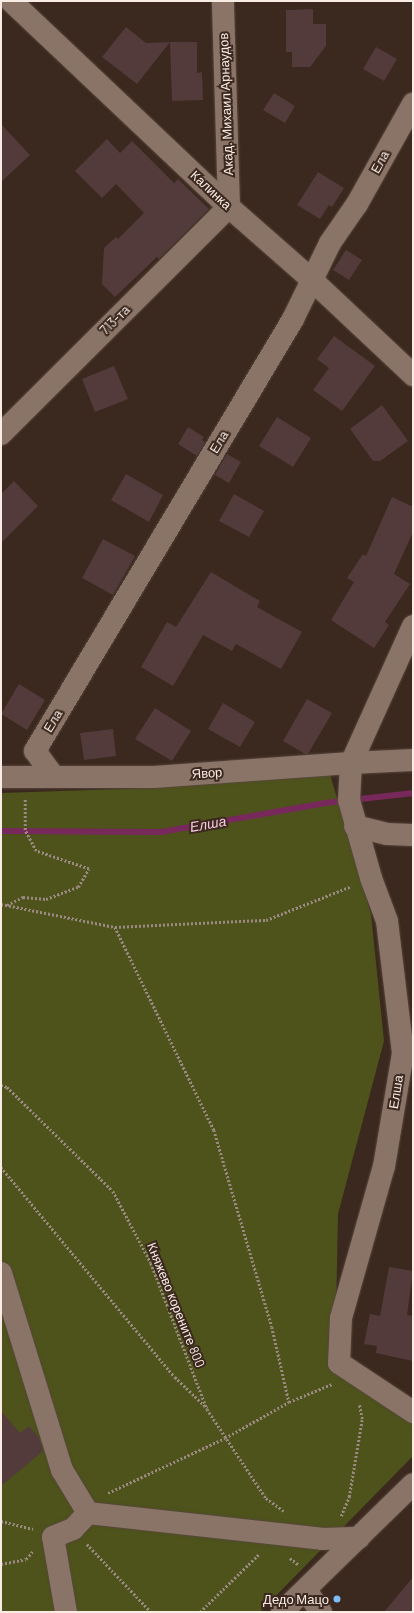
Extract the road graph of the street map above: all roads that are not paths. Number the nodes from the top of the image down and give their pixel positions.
1 (11, 1) edge
2 (223, 1) edge
3 (413, 104) edge
4 (229, 207) junction
5 (312, 280) junction
6 (413, 375) edge
7 (1, 434) edge
8 (413, 626) edge
9 (413, 760) edge
10 (350, 763) junction
11 (1, 776) edge
12 (54, 777) junction
13 (355, 826) junction
14 (413, 835) edge
15 (1, 1273) edge
16 (413, 1412) edge
17 (413, 1484) edge
18 (88, 1513) junction
19 (359, 1538) junction
20 (311, 1585) junction
21 (66, 1612) edge
22 (282, 1612) edge
23 (321, 1612) edge

1 - 4 street, Калинка
2 - 4 street, Акад. Михаил Арнаудов
3 - 5 street, Ела
4 - 5 street, Калинка
4 - 7 street, 713-та
5 - 6 street, Калинка
5 - 12 street, Ела
8 - 10 street, Елша
9 - 10 street, Явор
10 - 12 street, Явор
10 - 13 street, Елша
11 - 12 street, Явор
13 - 14 street
13 - 16 street, Елша
15 - 18 street
17 - 19 street
18 - 19 street
18 - 21 street
19 - 20 street
20 - 22 street
20 - 23 street

